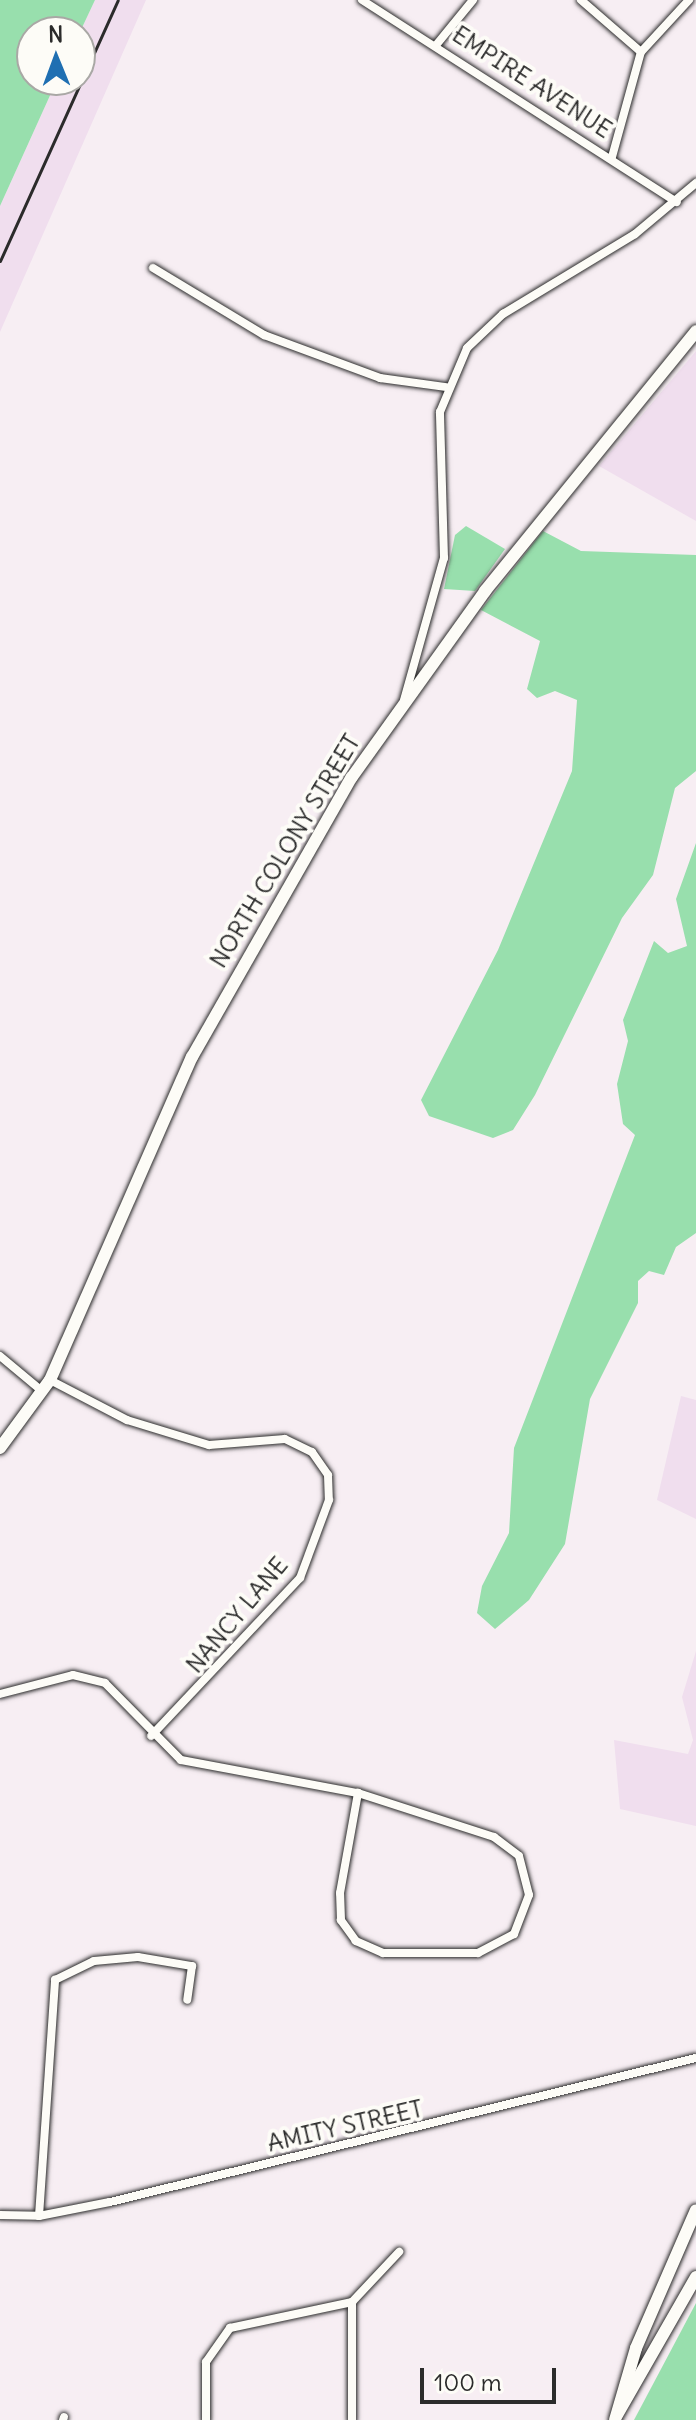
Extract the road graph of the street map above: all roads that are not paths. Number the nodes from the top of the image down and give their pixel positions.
1 (362, 0) edge
2 (473, 0) edge
3 (581, 0) edge
4 (689, 0) edge
5 (437, 44) junction
6 (641, 52) junction
7 (612, 157) junction
8 (696, 183) edge
9 (677, 202) junction
10 (153, 268) dead end
11 (696, 331) edge
12 (446, 387) junction
13 (404, 700) junction
14 (0, 1356) edge
15 (50, 1380) junction
16 (42, 1391) junction
17 (0, 1448) edge
18 (0, 1694) edge
19 (151, 1736) junction
20 (358, 1793) junction
21 (187, 2000) dead end
22 (696, 2058) edge
23 (696, 2210) edge
24 (0, 2215) edge
25 (39, 2216) junction
26 (399, 2252) dead end
27 (696, 2277) edge
28 (661, 2288) junction
29 (683, 2298) junction
30 (352, 2302) junction
31 (616, 2418) edge
32 (206, 2420) edge
33 (352, 2420) edge

1 - 5 street, EMPIRE AVENUE
2 - 5 street
3 - 6 street
4 - 6 street
5 - 7 street, EMPIRE AVENUE
6 - 7 street
7 - 9 street, EMPIRE AVENUE
8 - 9 street
9 - 12 street
10 - 12 street
11 - 13 main road, NORTH COLONY STREET
12 - 13 street
13 - 15 main road, NORTH COLONY STREET
14 - 16 street
15 - 16 main road, NORTH COLONY STREET
15 - 19 street, NANCY LANE
16 - 17 main road, NORTH COLONY STREET
18 - 19 street
19 - 20 street
20 - 20 street
21 - 25 street
22 - 25 street, AMITY STREET
23 - 28 main road
24 - 25 street, AMITY STREET
26 - 30 street
27 - 29 main road
28 - 29 main road
28 - 31 main road
29 - 31 main road
30 - 32 street
30 - 33 street

